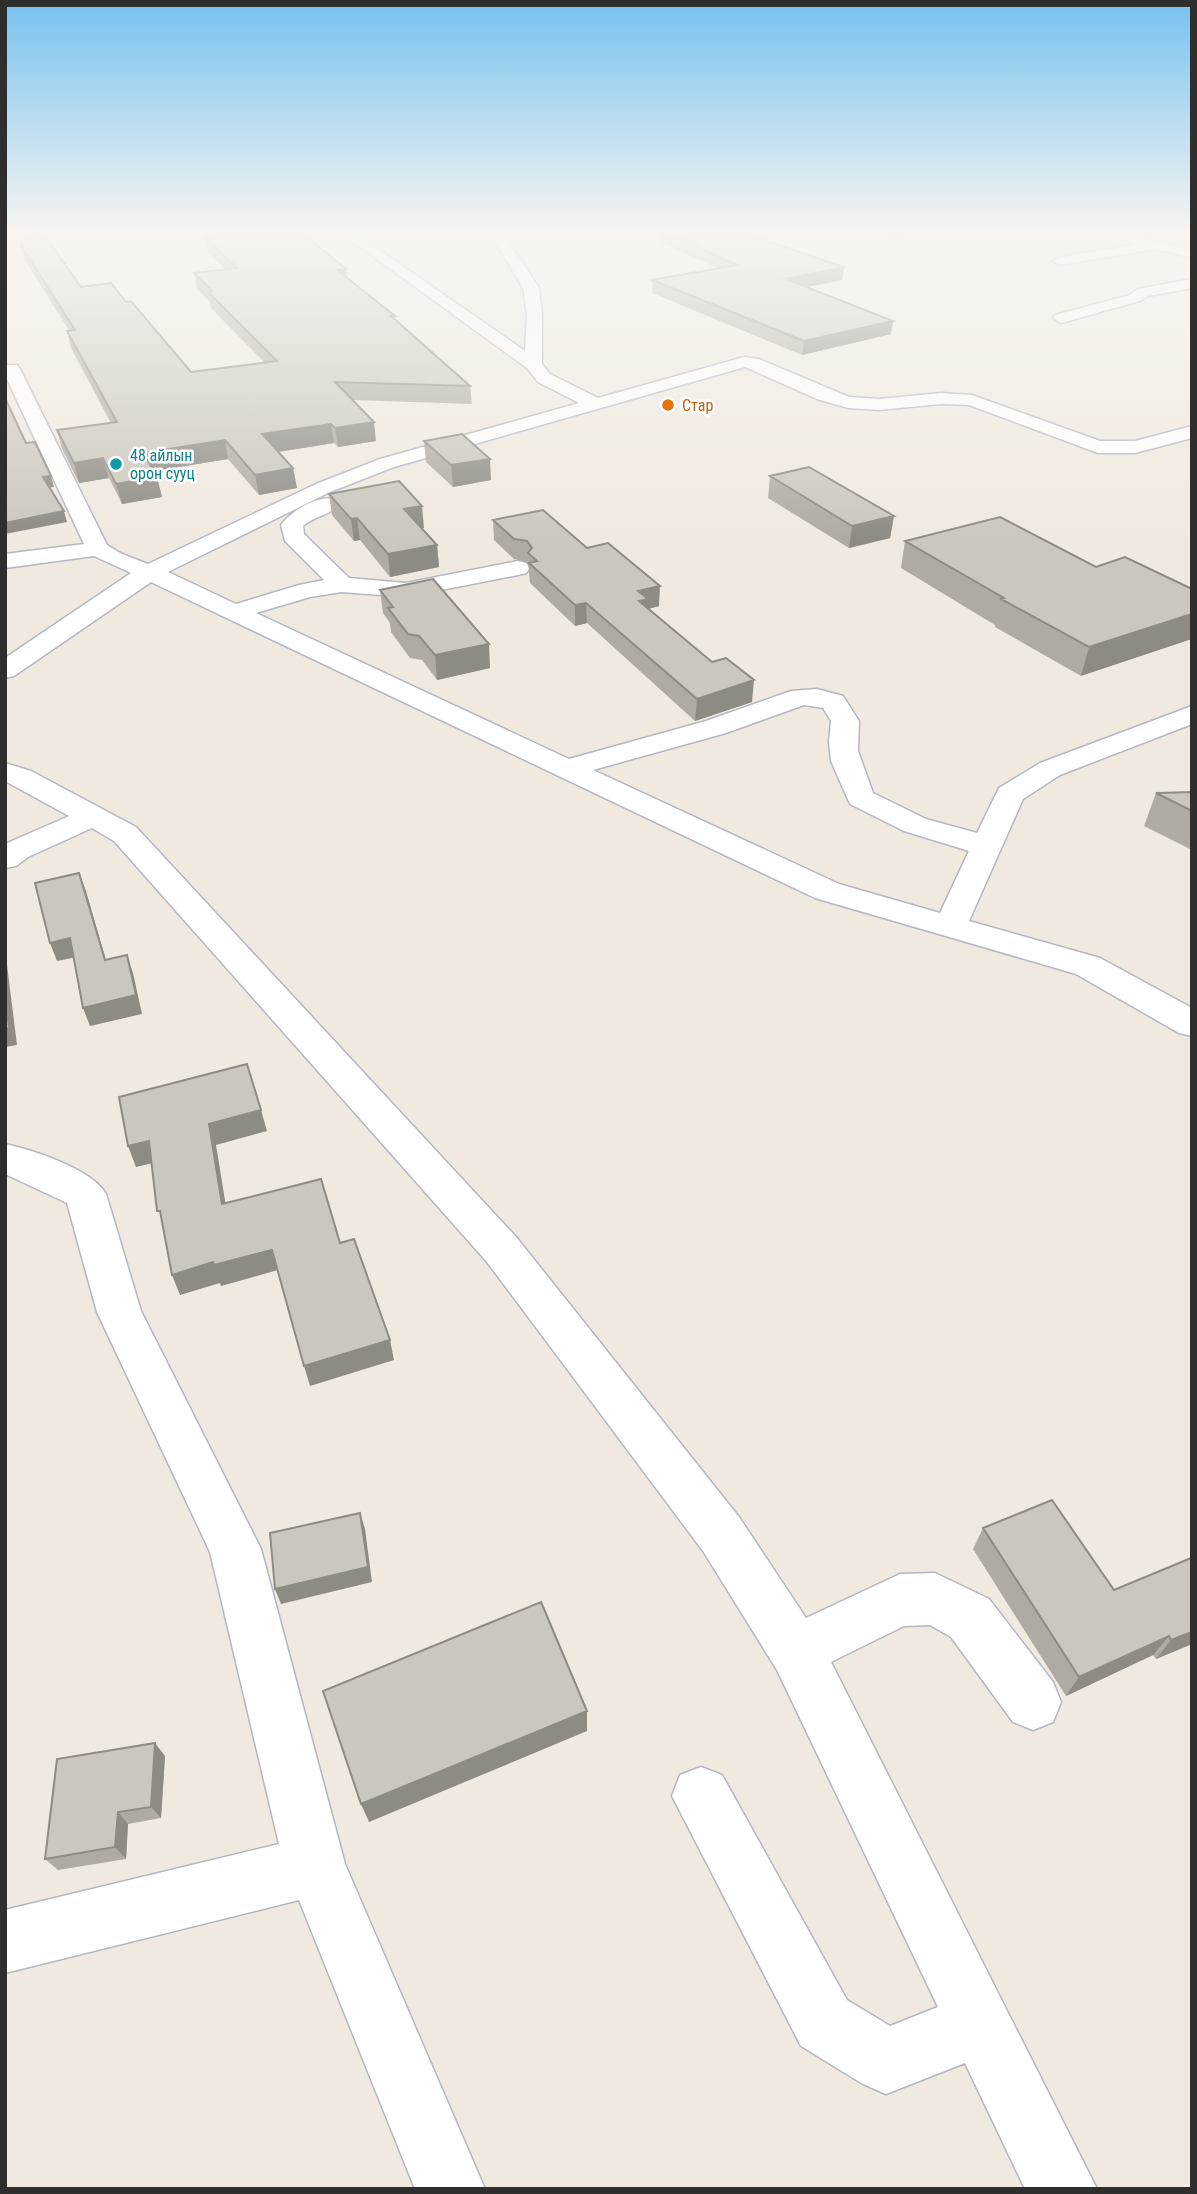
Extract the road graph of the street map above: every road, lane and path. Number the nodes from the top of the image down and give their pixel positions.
1 (492, 335) edge
2 (534, 335) edge
3 (533, 364) junction
4 (11, 369) dead end
5 (594, 403) junction
6 (1192, 432) edge
7 (387, 463) junction
8 (98, 549) junction
9 (5, 561) edge
10 (518, 568) dead end
11 (149, 572) junction
12 (342, 585) junction
13 (234, 612) junction
14 (5, 670) edge
15 (1192, 715) edge
16 (567, 768) junction
17 (5, 772) edge
18 (94, 816) junction
19 (987, 846) junction
20 (5, 859) edge
21 (950, 927) junction
22 (1192, 1024) edge
23 (5, 1159) edge
24 (796, 1651) junction
25 (1033, 1702) dead end
26 (702, 1796) dead end
27 (315, 1866) junction
28 (5, 1942) edge
29 (980, 2024) junction
30 (450, 2189) edge
31 (1062, 2189) edge

1 - 3 street
2 - 3 street
3 - 5 street
4 - 8 street
5 - 6 street
5 - 7 street
7 - 11 street
7 - 12 street
8 - 9 street
8 - 11 street
10 - 12 street
11 - 13 street
11 - 14 street
12 - 13 street
13 - 16 street
15 - 19 street
16 - 19 street
16 - 21 street
17 - 18 street
18 - 20 street
18 - 24 street
19 - 21 street
21 - 22 street
23 - 27 street
24 - 25 street
24 - 29 street
26 - 29 street
27 - 28 street
27 - 30 street
29 - 31 street

